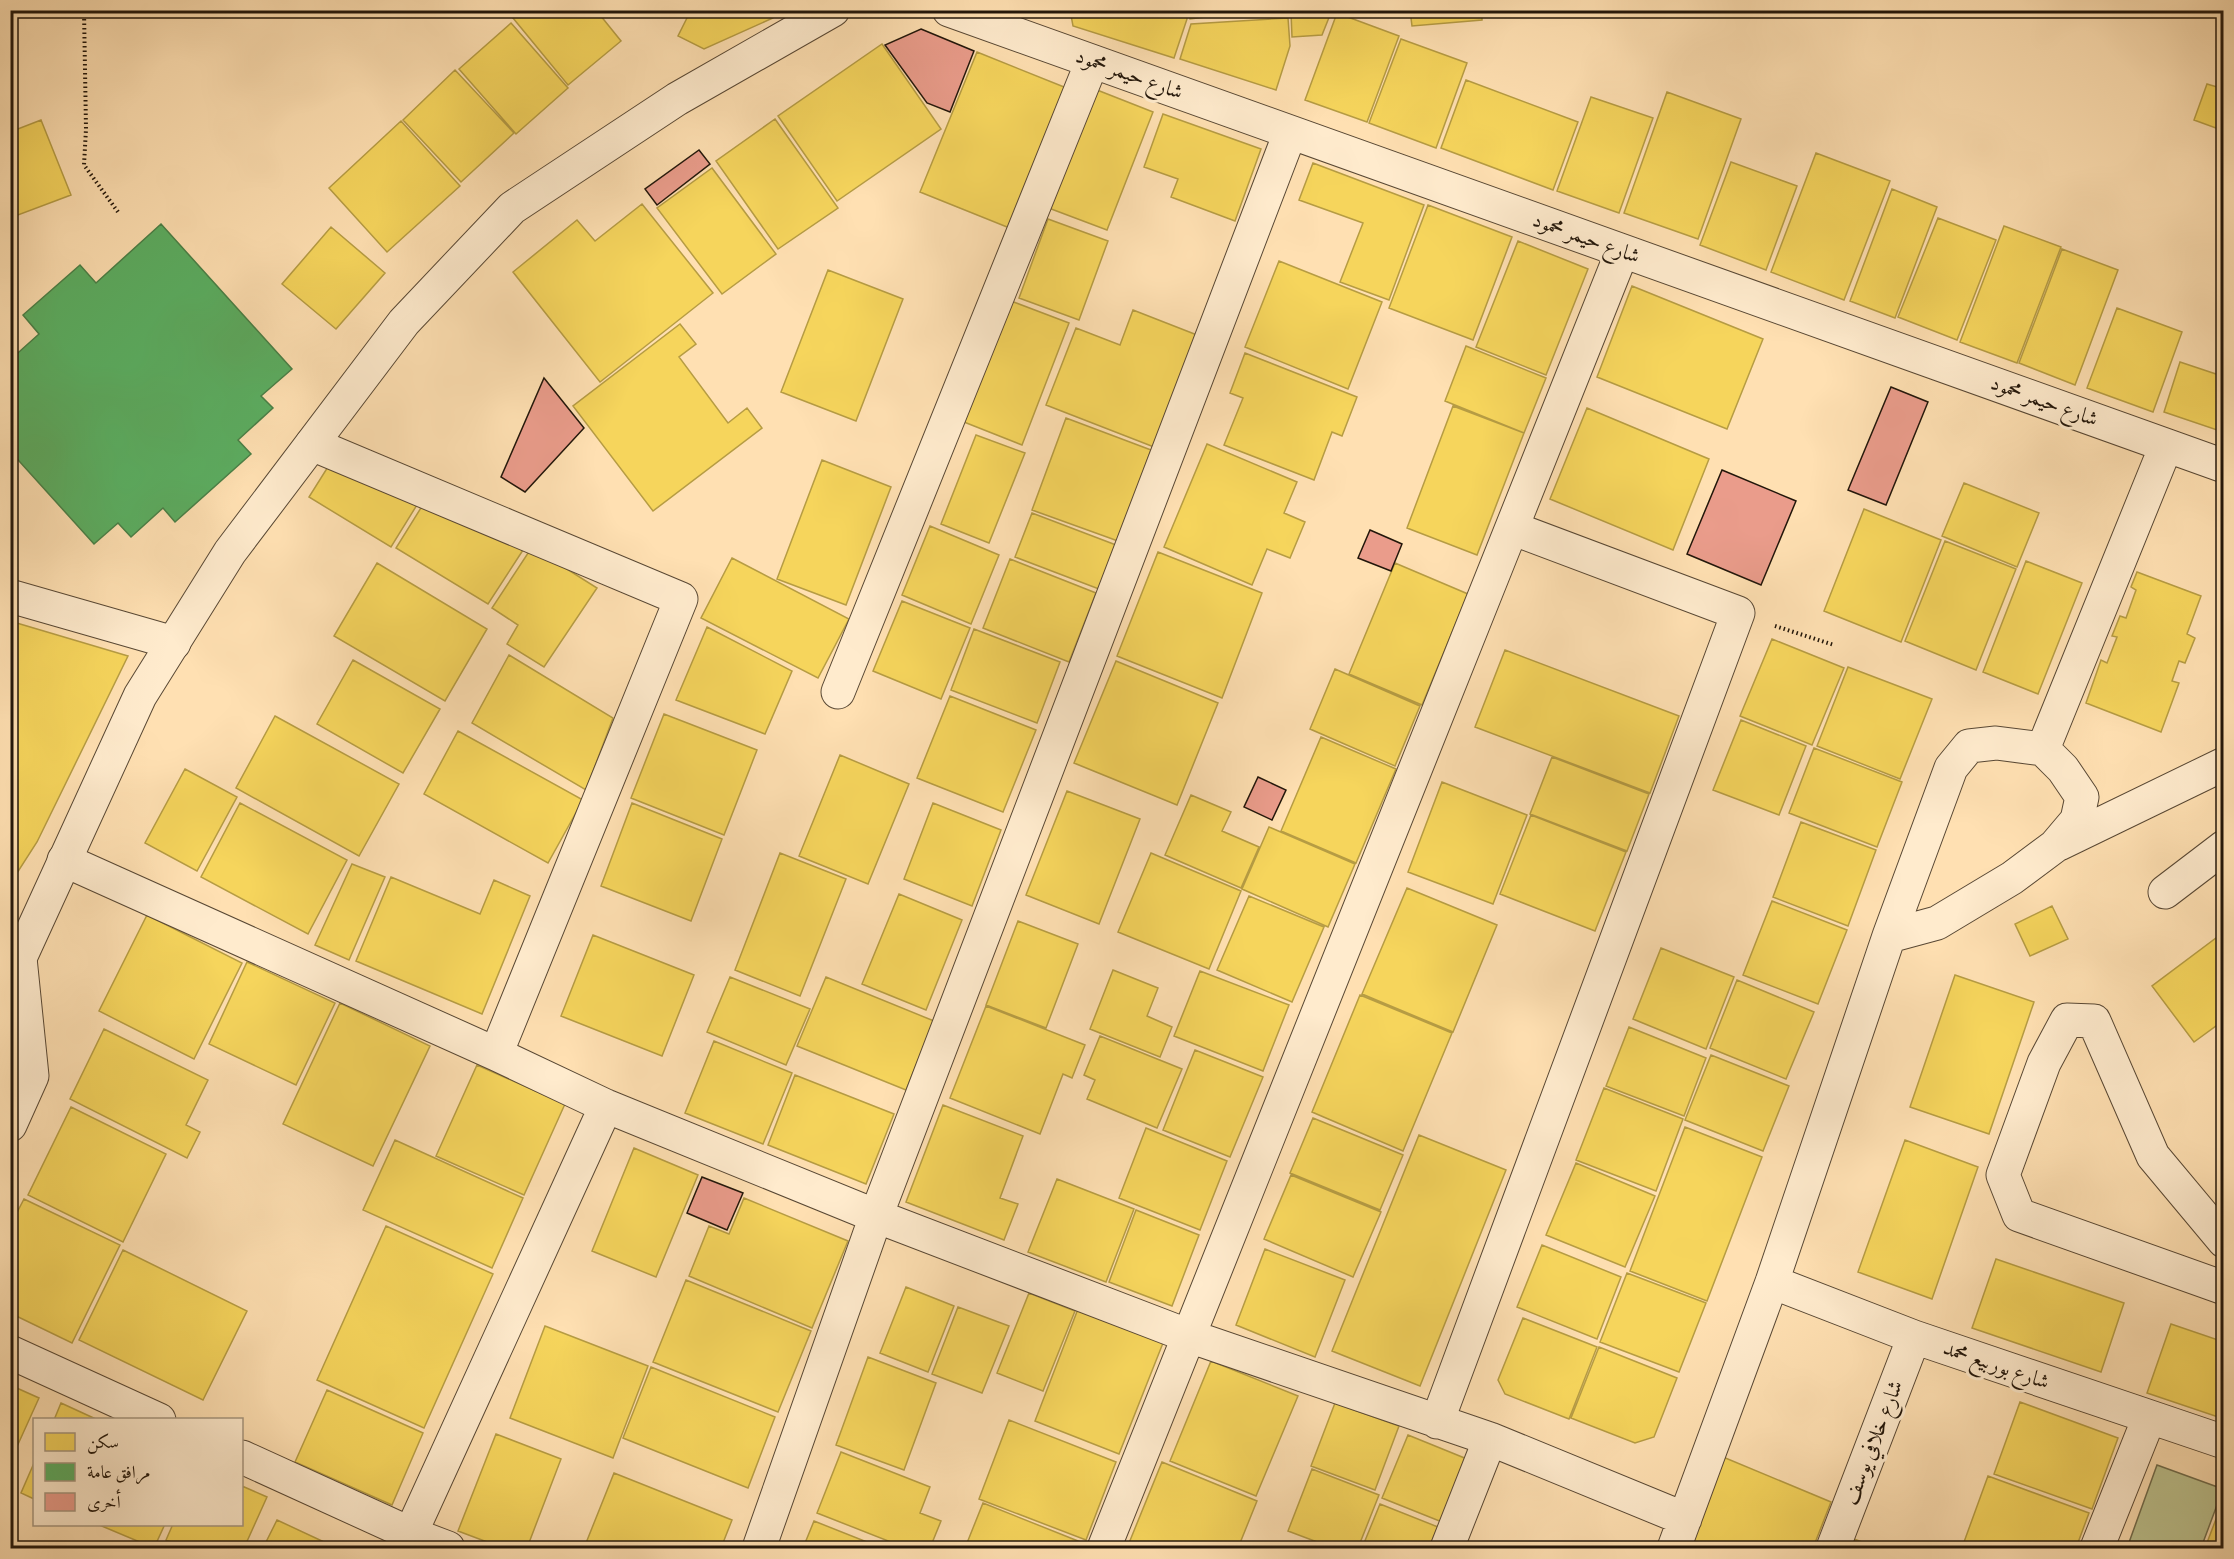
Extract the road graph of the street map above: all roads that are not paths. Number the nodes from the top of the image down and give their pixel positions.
1 (833, 10) edge
2 (949, 10) edge
3 (1092, 62) junction
4 (1290, 133) junction
5 (1622, 252) junction
6 (312, 444) junction
7 (2166, 446) junction
8 (2223, 466) edge
9 (1512, 528) junction
10 (10, 596) edge
11 (174, 643) junction
12 (838, 692) dead end
13 (2043, 749) junction
14 (2223, 764) edge
15 (2055, 846) junction
16 (2223, 847) edge
17 (64, 860) junction
18 (2165, 892) dead end
19 (1889, 936) junction
20 (15, 962) edge
21 (496, 1054) junction
22 (606, 1106) junction
23 (10, 1125) edge
24 (876, 1216) junction
25 (2223, 1241) edge
26 (1772, 1282) junction
27 (2223, 1288) edge
28 (1189, 1336) junction
29 (1914, 1337) junction
30 (10, 1352) edge
31 (157, 1418) edge
32 (2149, 1418) junction
33 (1437, 1422) junction
34 (1490, 1439) junction
35 (2223, 1442) edge
36 (243, 1458) edge
37 (1680, 1534) edge
38 (407, 1541) edge
39 (447, 1548) edge
40 (759, 1548) edge
41 (1104, 1548) edge
42 (1447, 1548) edge
43 (1833, 1548) edge
44 (2097, 1548) edge

1 - 6 street
2 - 3 street, شارع حيمر محمود
3 - 4 street, شارع حيمر محمود
3 - 12 street
4 - 5 street, شارع حيمر محمود
4 - 24 street
5 - 7 street, شارع حيمر محمود
5 - 9 street
6 - 11 street
6 - 21 street
7 - 8 street, شارع حيمر محمود
7 - 13 street
9 - 28 street
9 - 33 street
10 - 11 street
11 - 17 street
13 - 15 street
13 - 19 street
14 - 15 street
15 - 19 street
16 - 18 street
17 - 20 street
17 - 21 street
19 - 26 street
20 - 23 street
21 - 22 street
22 - 24 street
22 - 38 street
24 - 28 street
24 - 40 street
25 - 27 street
26 - 29 street, شارع بوربيع محمد
26 - 37 street
28 - 33 street
28 - 41 street
29 - 32 street, شارع بوربيع محمد
29 - 43 street, شارع خلافي يوسف
30 - 31 street
32 - 35 street, شارع بوربيع محمد
32 - 44 street
33 - 34 street
34 - 37 street
34 - 42 street
36 - 38 street
38 - 39 street

